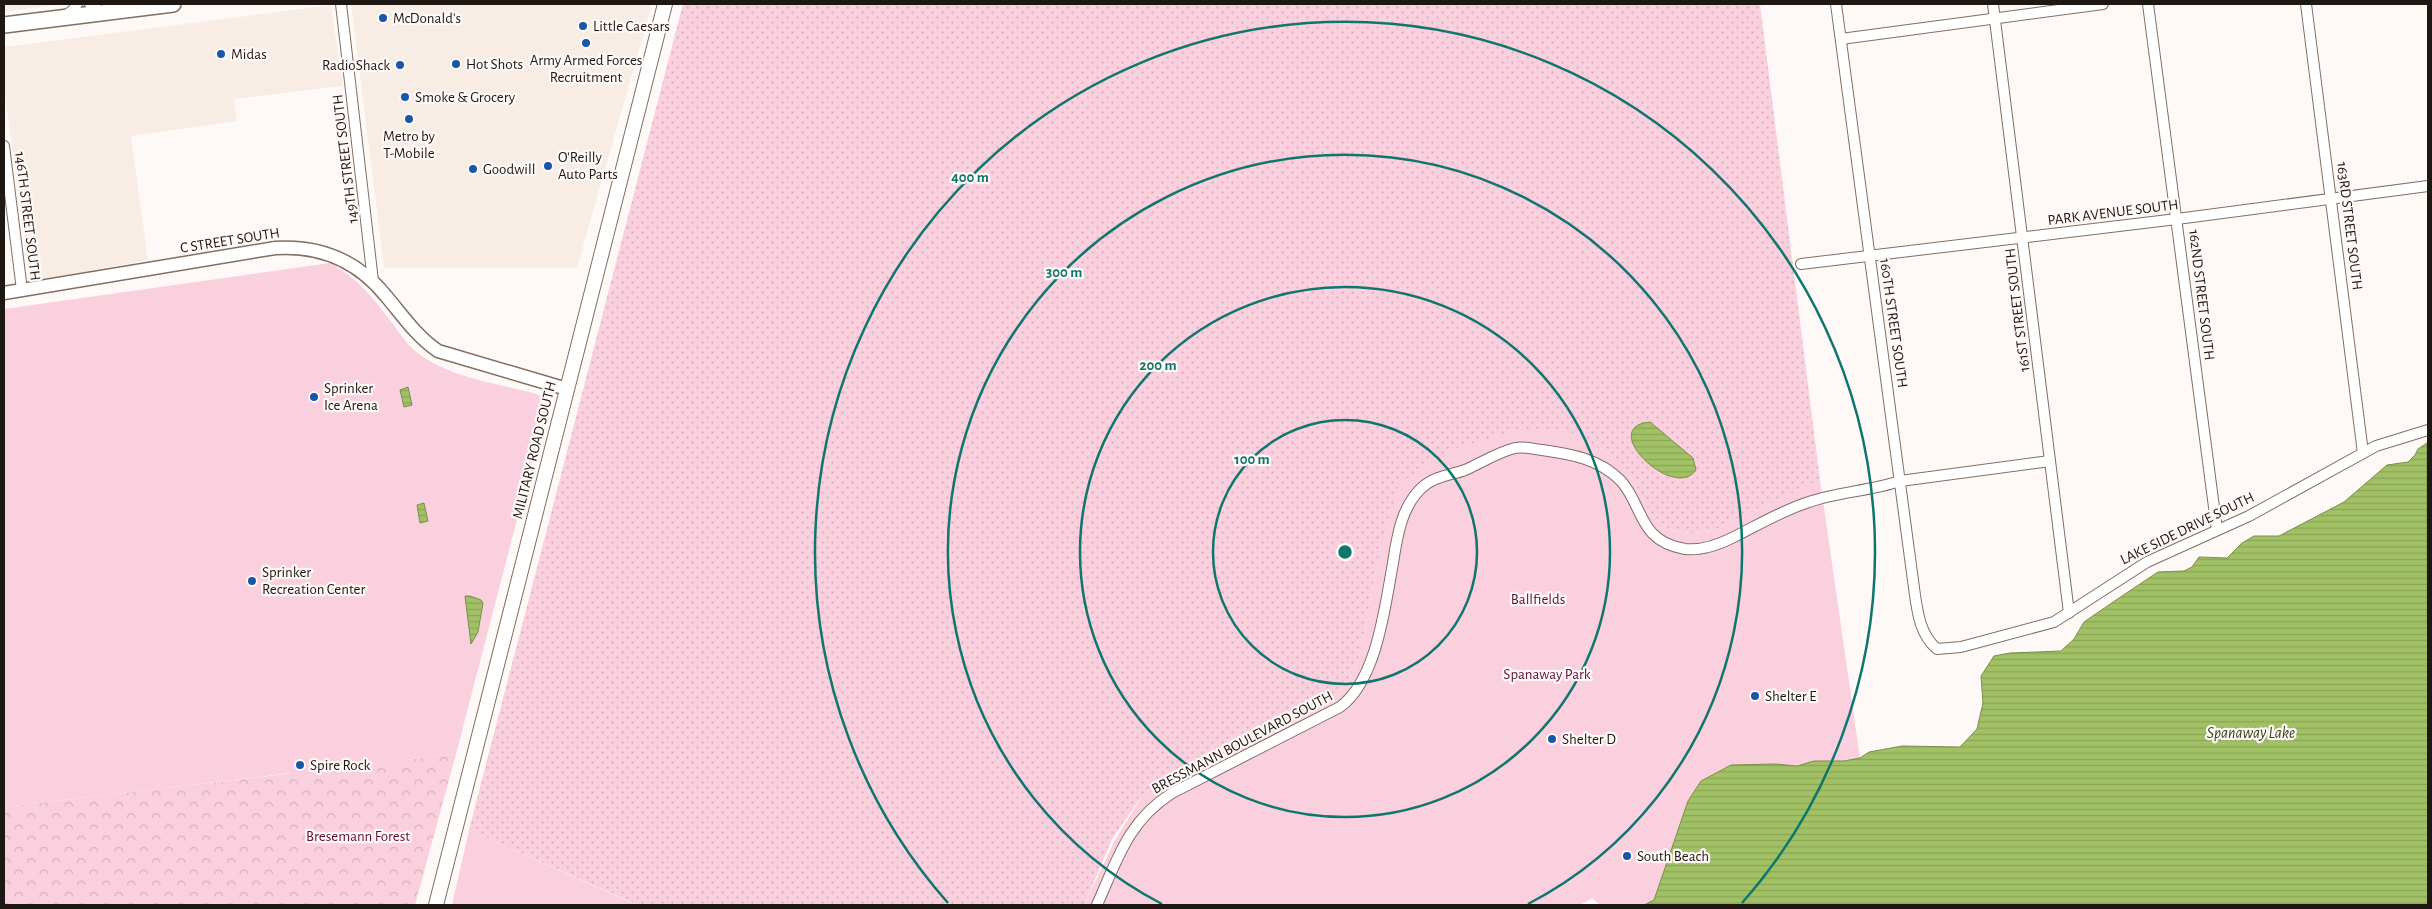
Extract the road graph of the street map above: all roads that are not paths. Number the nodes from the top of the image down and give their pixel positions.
1 (76, 4) edge
2 (90, 4) edge
3 (173, 4) edge
4 (341, 4) edge
5 (665, 4) edge
6 (1836, 4) edge
7 (1993, 4) edge
8 (2103, 4) edge
9 (2148, 4) edge
10 (2306, 4) edge
11 (102, 13) junction
12 (1994, 17) junction
13 (63, 18) junction
14 (4, 26) edge
15 (1841, 40) junction
16 (4, 146) edge
17 (2428, 186) edge
18 (2331, 198) junction
19 (2177, 219) junction
20 (2023, 238) junction
21 (1869, 255) junction
22 (1801, 264) dead end
23 (374, 281) junction
24 (22, 290) junction
25 (4, 292) edge
26 (567, 389) junction
27 (2428, 430) edge
28 (2363, 453) junction
29 (2050, 461) junction
30 (1900, 481) junction
31 (2218, 530) junction
32 (2069, 613) junction
33 (1930, 643) joint
34 (436, 905) edge
35 (1097, 905) edge

1 - 13 street
2 - 11 street
3 - 11 main road
4 - 23 street, 149TH STREET SOUTH
5 - 26 main road, MILITARY ROAD SOUTH
6 - 15 street, 160TH STREET SOUTH
7 - 12 street, 161ST STREET SOUTH
8 - 12 street
9 - 19 street, 162ND STREET SOUTH
10 - 18 street, 163RD STREET SOUTH
11 - 13 main road
12 - 15 street
12 - 20 street, 161ST STREET SOUTH
13 - 14 main road
15 - 21 street, 160TH STREET SOUTH
16 - 24 street, 146TH STREET SOUTH
17 - 18 street, PARK AVENUE SOUTH
18 - 19 street, PARK AVENUE SOUTH
18 - 28 street, 163RD STREET SOUTH
19 - 20 street, PARK AVENUE SOUTH
19 - 31 street, 162ND STREET SOUTH
20 - 21 street, PARK AVENUE SOUTH
20 - 29 street, 161ST STREET SOUTH
21 - 22 street, PARK AVENUE SOUTH
21 - 30 street, 160TH STREET SOUTH
23 - 24 street, C STREET SOUTH
23 - 26 street, C STREET SOUTH
24 - 25 street, C STREET SOUTH
26 - 34 main road, MILITARY ROAD SOUTH
27 - 28 street, LAKE SIDE DRIVE SOUTH
28 - 31 street, LAKE SIDE DRIVE SOUTH
29 - 30 street, BRESSMANN BOULEVARD SOUTH
29 - 32 street, 161ST STREET SOUTH
30 - 33 street, 160TH STREET SOUTH
30 - 35 street, BRESSMANN BOULEVARD SOUTH
31 - 32 street, LAKE SIDE DRIVE SOUTH
32 - 33 street, LAKE SIDE DRIVE SOUTH

